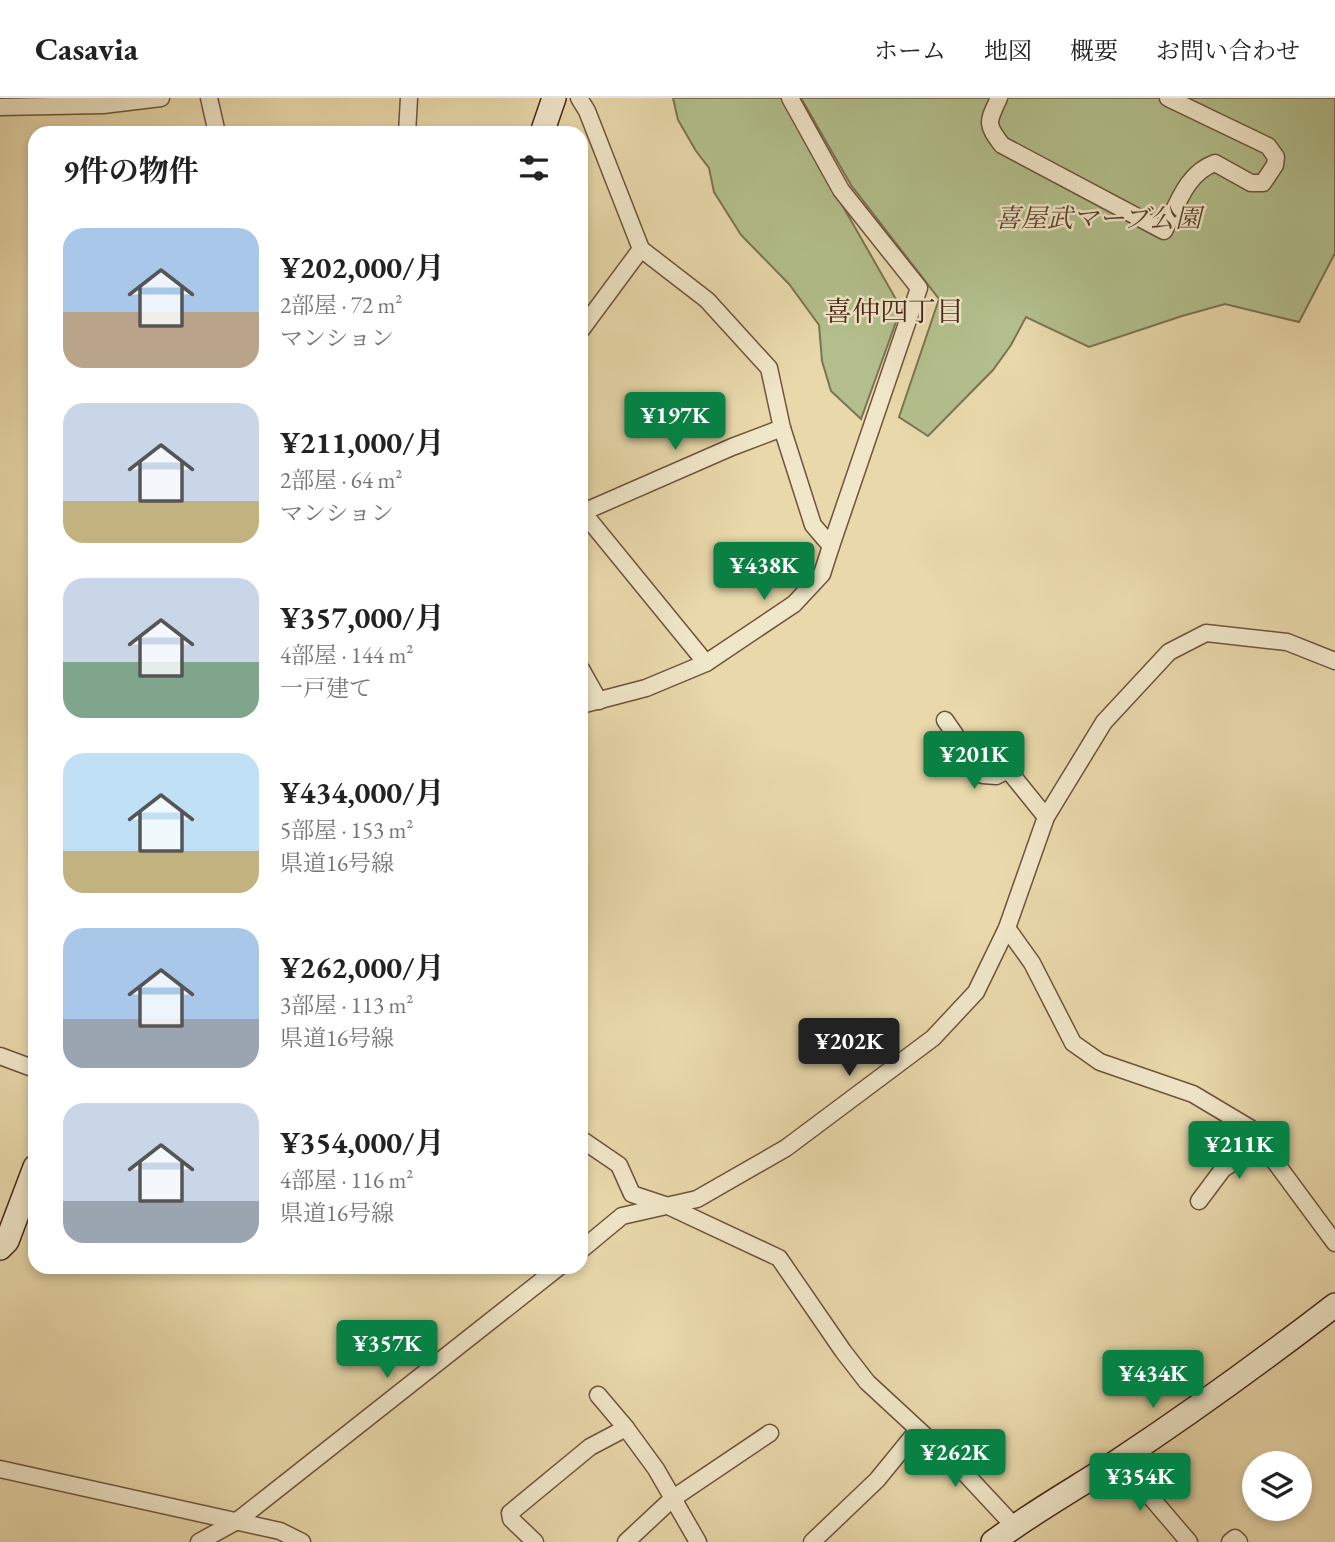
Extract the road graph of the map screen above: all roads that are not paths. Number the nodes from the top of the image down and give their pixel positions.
1 (161, 98) edge
2 (209, 98) edge
3 (409, 98) edge
4 (554, 98) edge
5 (579, 98) edge
6 (790, 98) edge
7 (999, 98) edge
8 (1168, 98) edge
9 (74, 101) edge
10 (0, 107) edge
11 (215, 126) edge
12 (407, 126) edge
13 (544, 126) edge
14 (641, 249) junction
15 (588, 321) edge
16 (782, 428) junction
17 (588, 509) edge
18 (588, 518) edge
19 (831, 547) junction
20 (1335, 661) edge
21 (706, 663) junction
22 (588, 681) edge
23 (599, 701) junction
24 (588, 703) edge
25 (946, 720) dead end
26 (1046, 817) junction
27 (1007, 928) junction
28 (0, 1056) edge
29 (28, 1066) edge
30 (1263, 1143) junction
31 (588, 1144) edge
32 (28, 1186) edge
33 (1199, 1201) dead end
34 (668, 1206) junction
35 (1335, 1243) edge
36 (588, 1244) edge
37 (0, 1248) edge
38 (550, 1274) edge
39 (1335, 1305) edge
40 (598, 1395) dead end
41 (626, 1428) junction
42 (918, 1430) junction
43 (770, 1433) dead end
44 (1119, 1460) junction
45 (0, 1469) edge
46 (672, 1499) junction
47 (237, 1521) junction
48 (1014, 1526) junction
49 (199, 1542) edge
50 (302, 1542) edge
51 (535, 1542) edge
52 (626, 1542) edge
53 (698, 1542) edge
54 (812, 1542) edge
55 (993, 1542) edge
56 (1189, 1542) edge
57 (1230, 1542) edge
58 (1239, 1542) edge

1 - 9 street
2 - 11 street
3 - 12 street
4 - 13 main road
5 - 14 street
6 - 19 street
7 - 8 street
9 - 10 street
14 - 15 street
14 - 16 street
16 - 17 street
16 - 19 street
18 - 21 street
19 - 21 street
20 - 26 street
21 - 23 street
22 - 23 street
23 - 24 street
25 - 26 street
26 - 27 street
27 - 30 street
27 - 34 street
28 - 29 street
30 - 33 street
30 - 35 street
31 - 34 street
32 - 37 main road
34 - 36 street
34 - 42 street
38 - 47 street
39 - 44 main road
40 - 41 street
41 - 46 street
41 - 51 street
42 - 48 street
42 - 54 street
43 - 46 street
44 - 48 main road
44 - 56 street
45 - 47 street
46 - 52 street
46 - 53 street
47 - 49 street
47 - 50 street
48 - 55 main road
57 - 58 street

